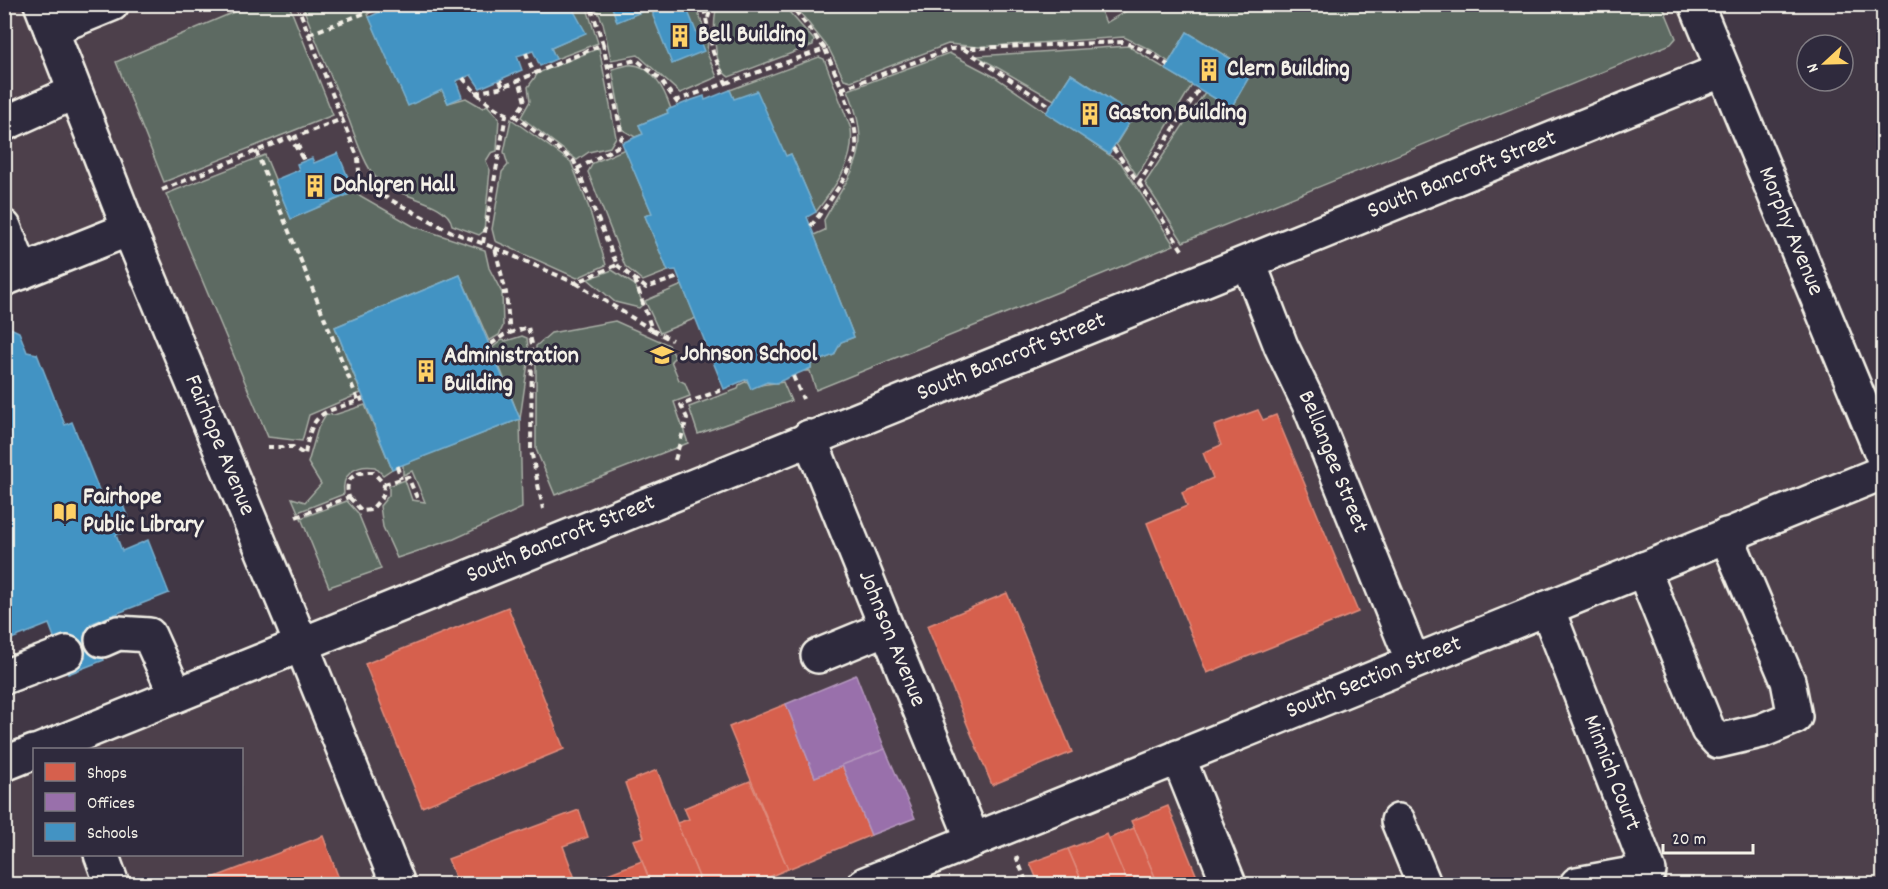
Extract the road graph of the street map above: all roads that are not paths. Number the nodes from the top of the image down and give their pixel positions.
1 (112, 4) edge
2 (1696, 4) edge
3 (46, 17) edge
4 (1723, 70) junction
5 (75, 92) junction
6 (4, 124) edge
7 (4, 227) edge
8 (129, 229) junction
9 (1249, 263) junction
10 (13, 275) edge
11 (809, 437) junction
12 (1884, 459) edge
13 (1884, 471) edge
14 (1726, 535) junction
15 (1643, 569) junction
16 (1547, 608) junction
17 (886, 628) junction
18 (102, 640) dead end
19 (301, 644) junction
20 (67, 653) dead end
21 (818, 656) dead end
22 (1413, 662) junction
23 (4, 677) edge
24 (176, 695) junction
25 (51, 748) edge
26 (33, 754) edge
27 (1178, 757) junction
28 (4, 764) edge
29 (1398, 820) dead end
30 (973, 840) junction
31 (101, 856) edge
32 (112, 885) edge
33 (398, 885) edge
34 (866, 885) edge
35 (1230, 885) edge
36 (1424, 885) edge
37 (1577, 885) edge

1 - 3 street
2 - 4 street, Morphy Avenue
3 - 5 street, Fairhope Avenue
4 - 9 street, South Bancroft Street
4 - 12 street, Morphy Avenue
5 - 6 street
5 - 8 street, Fairhope Avenue
7 - 10 street
8 - 10 street
8 - 19 street, Fairhope Avenue
9 - 11 street, South Bancroft Street
9 - 22 street, Bellangee Street
11 - 17 street, Johnson Avenue
11 - 19 street, South Bancroft Street
13 - 14 street, South Section Street
14 - 15 street, South Section Street
14 - 15 street
15 - 16 street, South Section Street
16 - 22 street, South Section Street
16 - 37 street, Minnich Court
17 - 21 street
17 - 30 street, Johnson Avenue
18 - 24 street
19 - 24 street, South Bancroft Street
19 - 33 street, Fairhope Avenue
20 - 23 street
22 - 27 street, South Section Street
24 - 25 street, South Bancroft Street
26 - 28 street, South Bancroft Street
27 - 30 street, South Section Street
27 - 35 street
29 - 36 street
30 - 34 street, South Section Street
31 - 32 street

